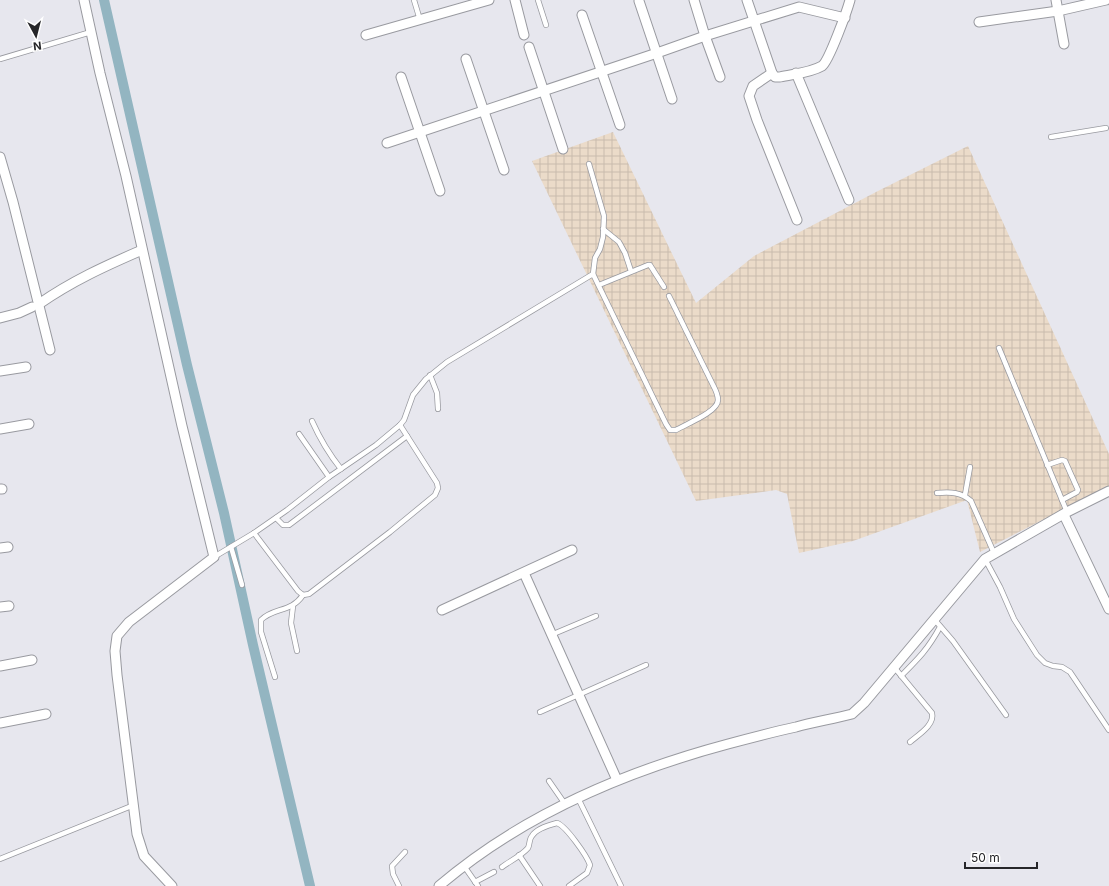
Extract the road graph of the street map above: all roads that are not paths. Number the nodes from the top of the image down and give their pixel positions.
1 (84, 0) edge
2 (414, 0) edge
3 (489, 0) edge
4 (515, 0) edge
5 (538, 0) edge
6 (694, 0) edge
7 (747, 0) edge
8 (850, 0) edge
9 (1056, 0) edge
10 (1106, 0) edge
11 (638, 1) dead end
12 (800, 4) edge
13 (1058, 11) junction
14 (582, 15) dead end
15 (845, 18) junction
16 (420, 20) junction
17 (755, 21) junction
18 (979, 22) dead end
19 (546, 25) dead end
20 (91, 32) junction
21 (366, 35) dead end
22 (524, 35) dead end
23 (705, 36) junction
24 (1064, 44) dead end
25 (529, 47) dead end
26 (657, 53) junction
27 (0, 59) edge
28 (466, 59) dead end
29 (601, 72) junction
30 (772, 73) junction
31 (796, 73) junction
32 (401, 77) dead end
33 (720, 77) dead end
34 (544, 90) junction
35 (672, 99) dead end
36 (484, 110) junction
37 (620, 126) dead end
38 (1106, 128) dead end
39 (420, 132) junction
40 (1052, 136) dead end
41 (387, 143) dead end
42 (563, 149) dead end
43 (0, 158) edge
44 (590, 164) dead end
45 (504, 170) dead end
46 (440, 191) dead end
47 (849, 200) dead end
48 (798, 220) dead end
49 (603, 229) junction
50 (142, 250) junction
51 (631, 271) junction
52 (593, 274) junction
53 (599, 285) junction
54 (664, 288) dead end
55 (669, 296) dead end
56 (36, 306) junction
57 (0, 318) edge
58 (999, 348) dead end
59 (50, 350) dead end
60 (26, 367) dead end
61 (0, 371) edge
62 (430, 375) junction
63 (438, 409) dead end
64 (312, 421) dead end
65 (29, 424) dead end
66 (400, 425) junction
67 (0, 429) edge
68 (299, 434) dead end
69 (407, 436) junction
70 (1047, 465) junction
71 (970, 467) dead end
72 (341, 469) junction
73 (329, 477) junction
74 (1109, 491) edge
75 (938, 494) dead end
76 (965, 495) junction
77 (1062, 500) junction
78 (1065, 514) junction
79 (276, 518) junction
80 (254, 533) junction
81 (228, 548) junction
82 (572, 550) dead end
83 (994, 553) junction
84 (216, 555) junction
85 (985, 558) junction
86 (524, 572) junction
87 (242, 585) dead end
88 (303, 595) junction
89 (293, 606) junction
90 (1109, 609) edge
91 (442, 610) dead end
92 (596, 616) dead end
93 (934, 619) junction
94 (940, 626) junction
95 (551, 635) junction
96 (297, 651) dead end
97 (32, 660) dead end
98 (646, 665) dead end
99 (0, 666) edge
100 (894, 667) junction
101 (901, 676) junction
102 (275, 678) dead end
103 (579, 695) junction
104 (540, 712) dead end
105 (46, 714) dead end
106 (1006, 715) dead end
107 (0, 723) edge
108 (1109, 730) edge
109 (910, 742) dead end
110 (617, 780) junction
111 (549, 781) dead end
112 (578, 798) junction
113 (565, 804) junction
114 (134, 805) junction
115 (404, 852) dead end
116 (519, 855) junction
117 (0, 859) edge
118 (464, 866) junction
119 (502, 867) dead end
120 (494, 872) dead end
121 (477, 884) edge
122 (172, 886) edge
123 (399, 886) edge
124 (439, 886) edge
125 (540, 886) edge
126 (569, 886) edge
127 (622, 886) edge

1 - 20 street
2 - 16 lane
3 - 16 street
4 - 22 street
5 - 19 lane
6 - 23 street
7 - 17 street
8 - 15 street
9 - 13 street
10 - 13 street
11 - 26 street
12 - 15 street
12 - 17 street
13 - 18 street
13 - 24 street
14 - 29 street
15 - 31 street
16 - 21 street
17 - 23 street
17 - 30 street
20 - 27 lane
20 - 50 street
23 - 26 street
23 - 33 street
25 - 34 street
26 - 29 street
26 - 35 street
28 - 36 street
29 - 34 street
29 - 37 street
30 - 31 street
30 - 48 street
31 - 47 street
32 - 39 street
34 - 36 street
34 - 42 street
36 - 39 street
36 - 45 street
38 - 40 lane
39 - 41 street
39 - 46 street
43 - 56 street
44 - 49 lane
49 - 51 lane
49 - 52 lane
50 - 56 street
50 - 84 street
51 - 53 lane
51 - 54 lane
52 - 53 lane
52 - 62 lane
53 - 55 lane
56 - 57 street
56 - 59 street
58 - 70 lane
60 - 61 street
62 - 63 lane
62 - 66 lane
64 - 72 lane
65 - 67 street
66 - 69 lane
66 - 72 lane
68 - 73 lane
69 - 79 lane
69 - 88 lane
70 - 77 lane
70 - 77 lane
71 - 76 lane
72 - 73 lane
73 - 79 lane
74 - 78 street
75 - 76 lane
76 - 83 lane
77 - 78 lane
78 - 83 street
78 - 90 street
79 - 80 lane
80 - 81 lane
80 - 88 lane
81 - 84 lane
81 - 87 lane
82 - 86 street
83 - 85 street
84 - 114 street
85 - 93 street
85 - 108 lane
86 - 91 street
86 - 95 street
88 - 89 lane
89 - 96 lane
89 - 102 lane
92 - 95 lane
93 - 94 lane
93 - 100 street
94 - 101 lane
94 - 106 lane
95 - 103 street
97 - 99 street
98 - 103 lane
100 - 101 lane
100 - 110 street
101 - 109 lane
103 - 104 lane
103 - 110 street
105 - 107 street
110 - 112 street
111 - 113 lane
112 - 113 street
112 - 127 lane
113 - 118 street
114 - 117 lane
114 - 122 street
115 - 123 lane
116 - 119 lane
116 - 125 lane
116 - 126 lane
118 - 121 lane
118 - 124 street
120 - 121 lane

